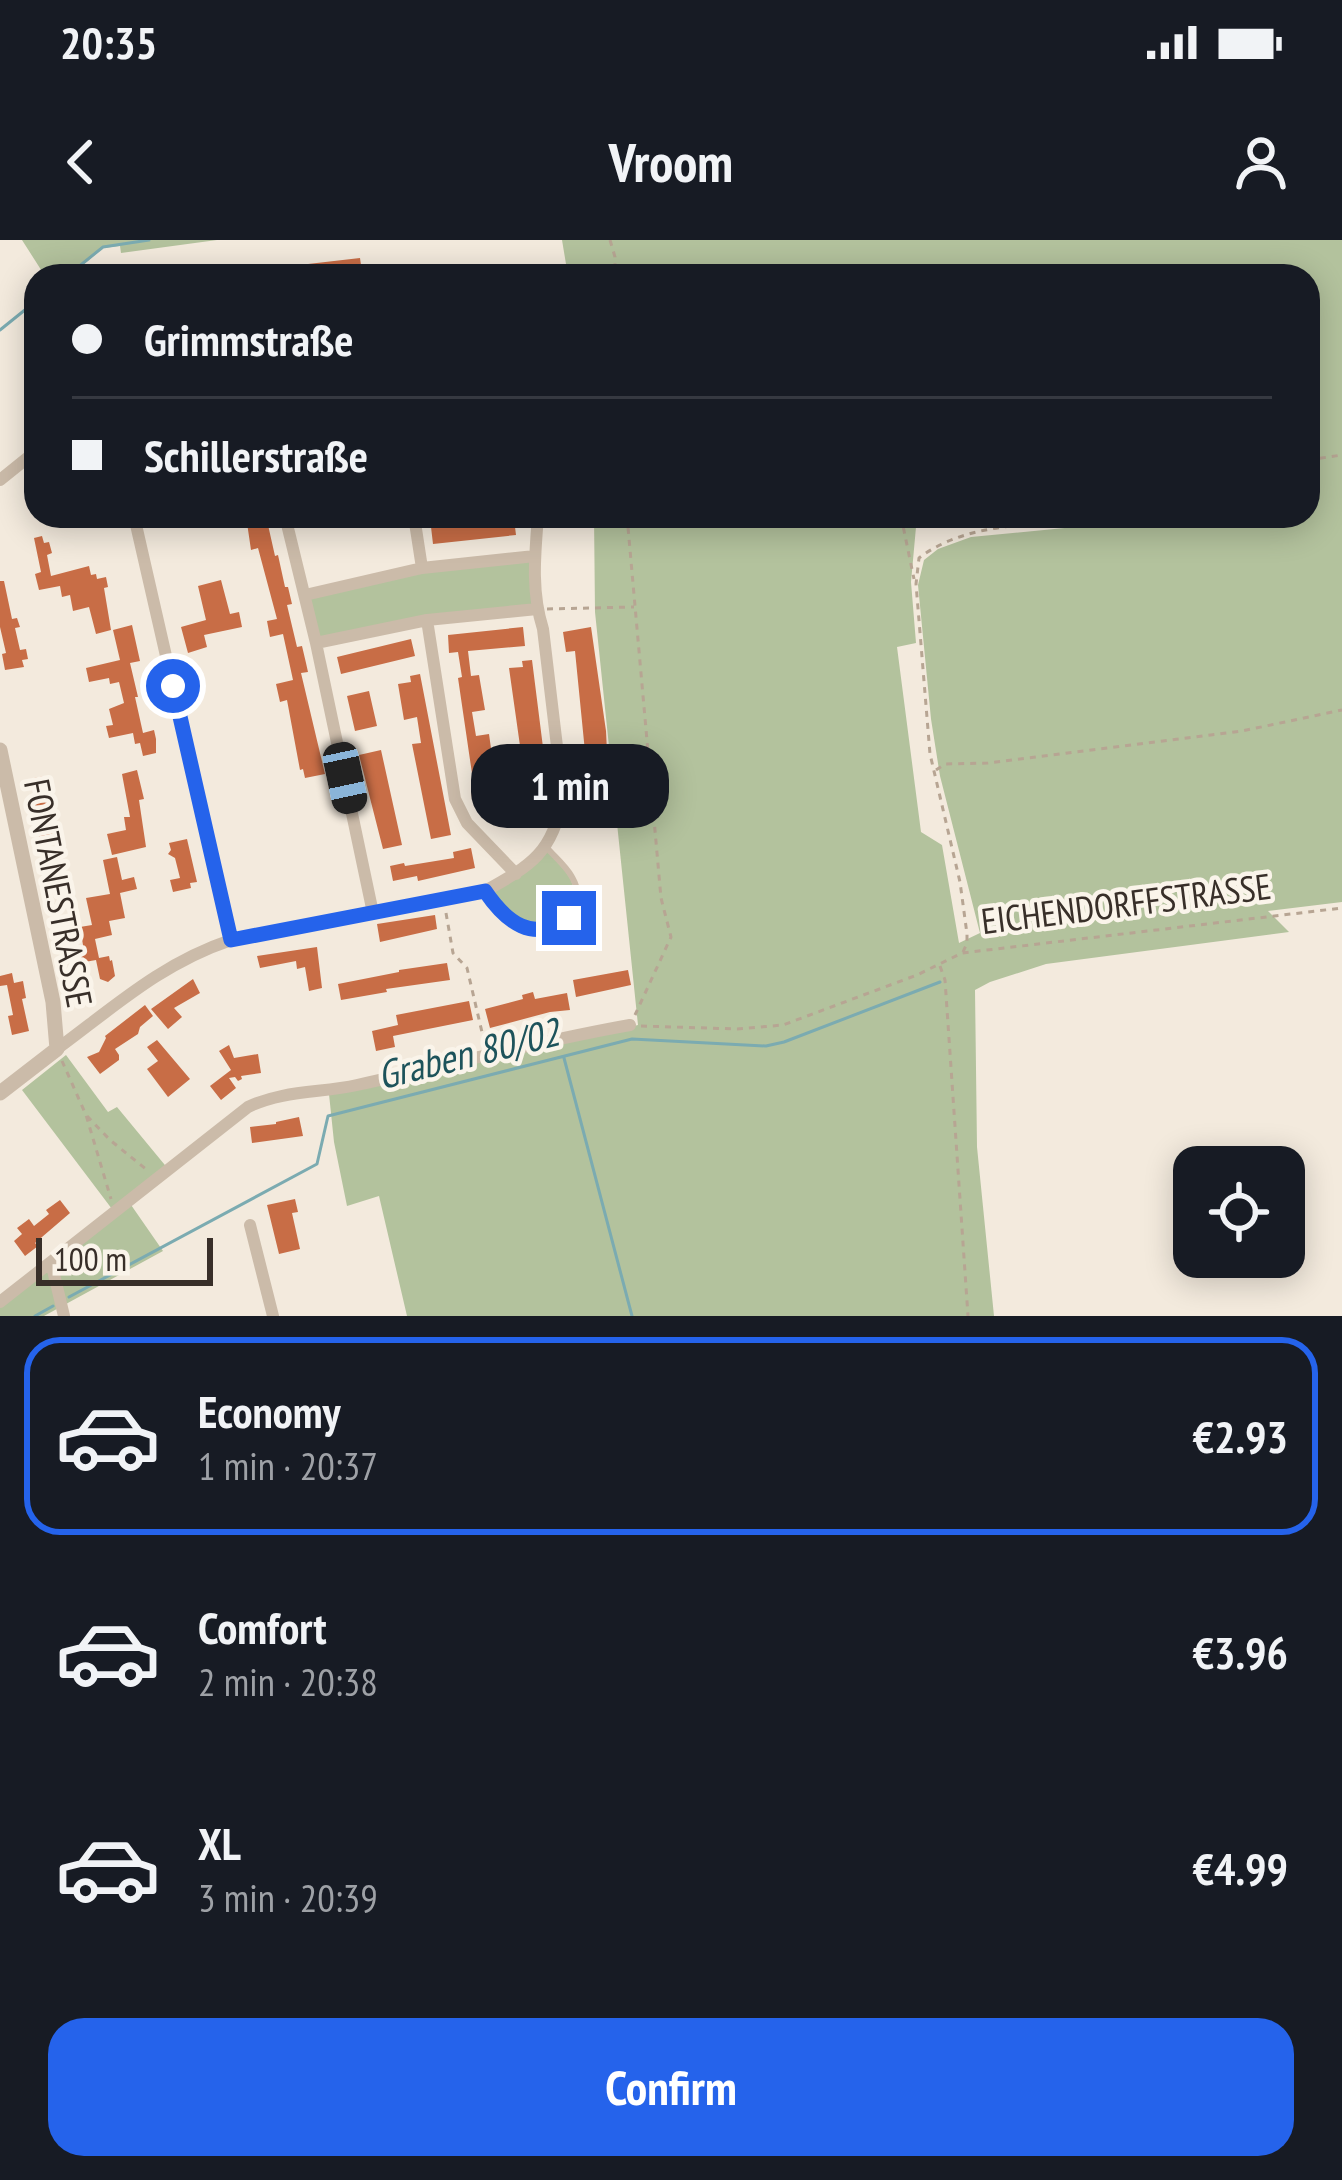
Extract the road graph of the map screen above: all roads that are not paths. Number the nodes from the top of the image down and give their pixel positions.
1 (24, 461) edge
2 (0, 480) edge
3 (137, 528) edge
4 (288, 528) edge
5 (416, 528) edge
6 (537, 528) edge
7 (535, 556) junction
8 (422, 568) junction
9 (304, 595) junction
10 (537, 609) junction
11 (427, 620) junction
12 (316, 643) junction
13 (0, 750) edge
14 (547, 848) junction
15 (516, 874) junction
16 (485, 891) junction
17 (374, 913) junction
18 (231, 940) junction
19 (630, 1024) road end
20 (57, 1048) junction
21 (0, 1093) edge
22 (250, 1225) dead end
23 (51, 1262) junction
24 (0, 1303) edge
25 (64, 1316) edge
26 (273, 1316) edge

1 - 2 street
3 - 18 street
4 - 9 street
5 - 8 street
6 - 7 street
7 - 8 street
7 - 10 street
8 - 9 street
9 - 12 street
10 - 11 street
10 - 14 street
11 - 12 street
11 - 15 street
12 - 17 street
13 - 20 street, FONTANESTRASSE
14 - 15 street
14 - 16 lane
15 - 16 street
16 - 17 street
17 - 18 street
18 - 20 street
19 - 23 street
20 - 21 street
22 - 26 street
23 - 24 street
23 - 25 street

